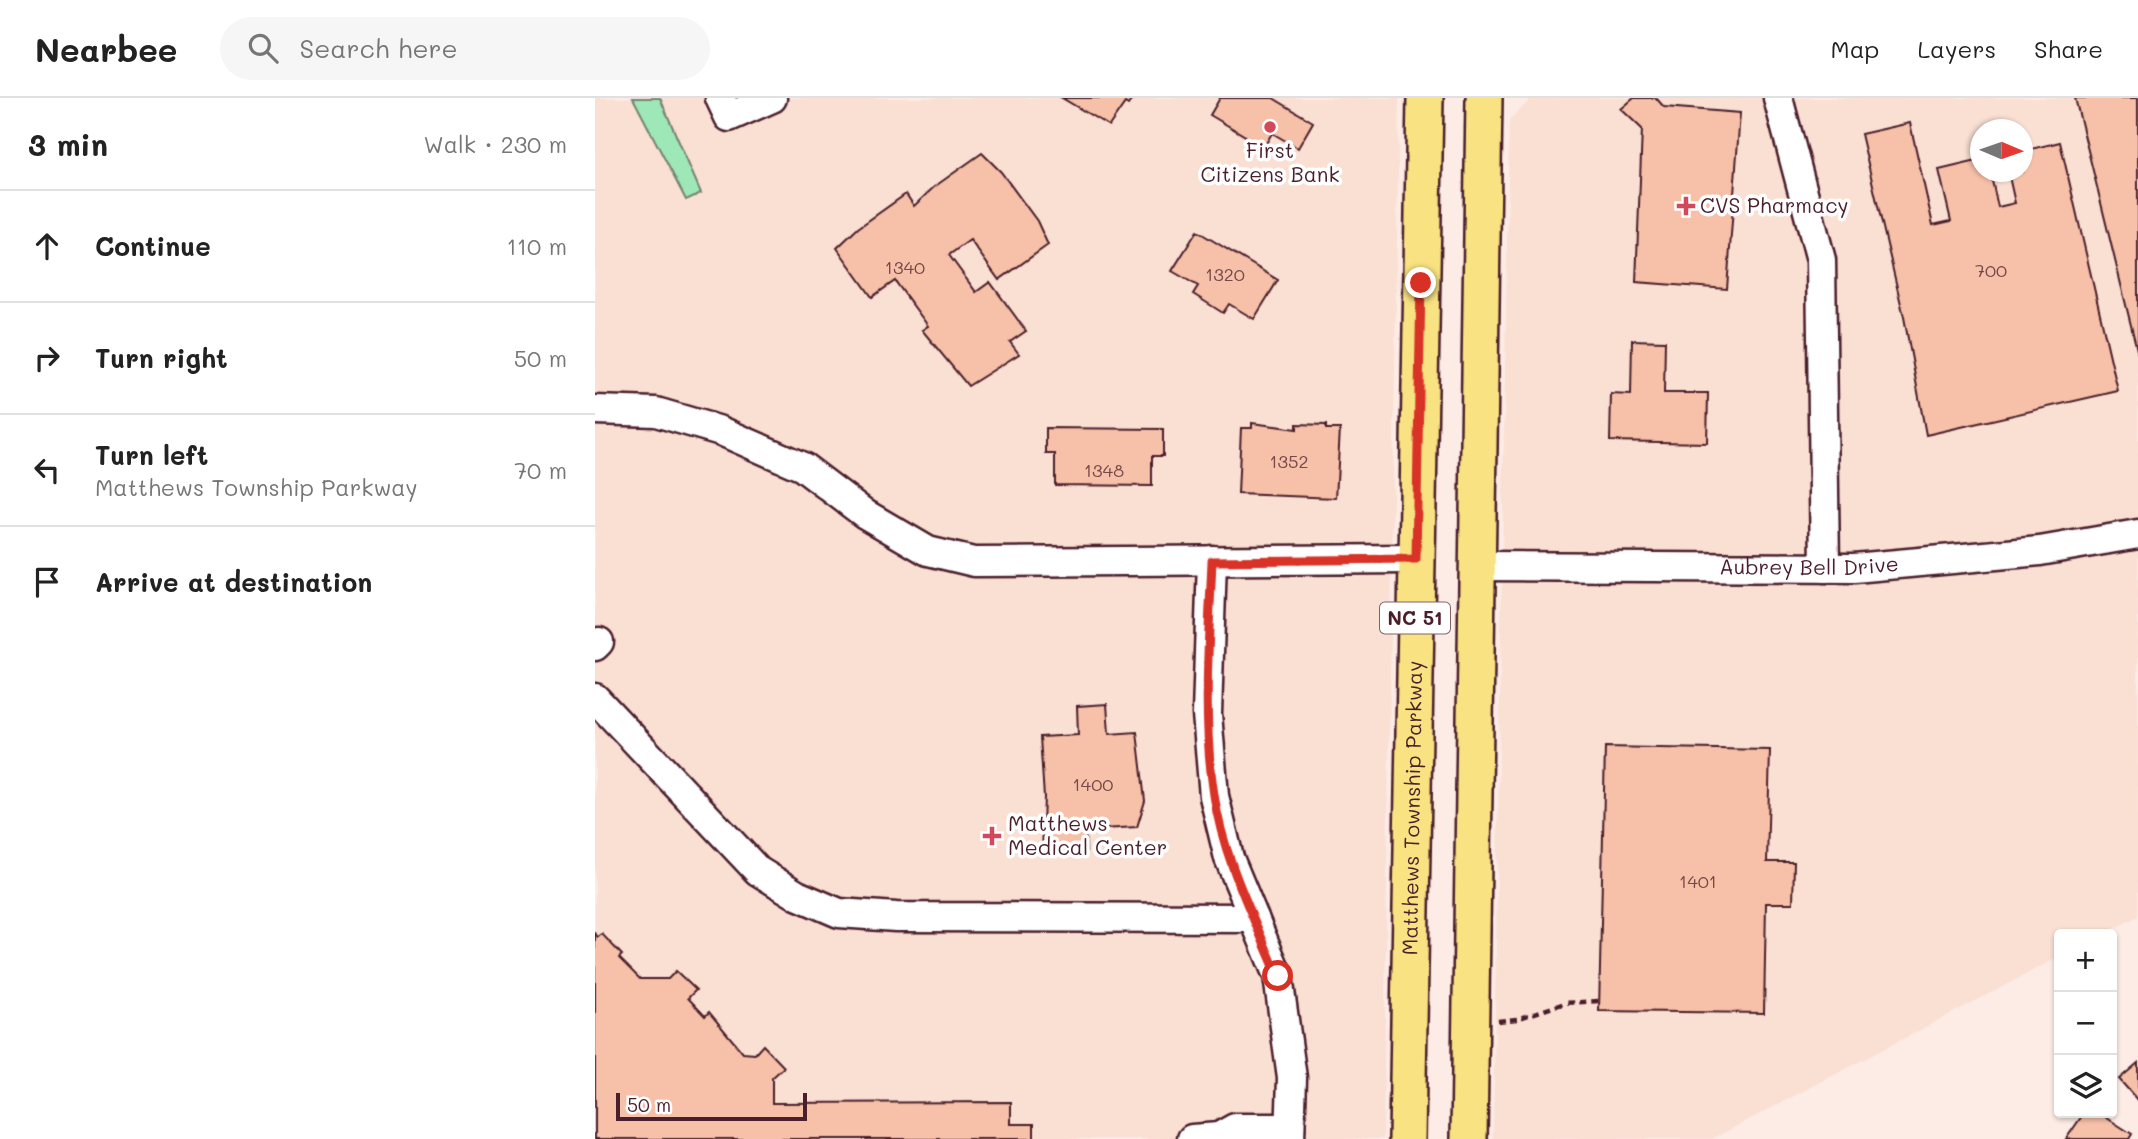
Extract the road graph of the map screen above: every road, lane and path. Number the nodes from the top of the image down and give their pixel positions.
1 (720, 98) edge
2 (772, 98) edge
3 (1425, 98) edge
4 (1484, 98) edge
5 (1778, 98) edge
6 (595, 410) edge
7 (2138, 534) edge
8 (1416, 559) junction
9 (1212, 561) junction
10 (1477, 566) junction
11 (1825, 568) junction
12 (595, 698) edge
13 (1254, 918) junction
14 (1599, 1002) dead end
15 (1497, 1021) dead end
16 (1290, 1133) edge
17 (1211, 1138) edge
18 (1407, 1139) edge
19 (1469, 1139) edge

1 - 2 street
3 - 8 main road, Matthews Township Parkway / NC 51
4 - 10 main road, NC 51
5 - 11 street
6 - 9 street
7 - 11 street, Aubrey Bell Drive
8 - 9 street
8 - 18 main road, Matthews Township Parkway / NC 51
9 - 13 street
10 - 11 street, Aubrey Bell Drive
10 - 19 main road, NC 51
12 - 13 street
13 - 16 street
14 - 15 path
16 - 17 street

